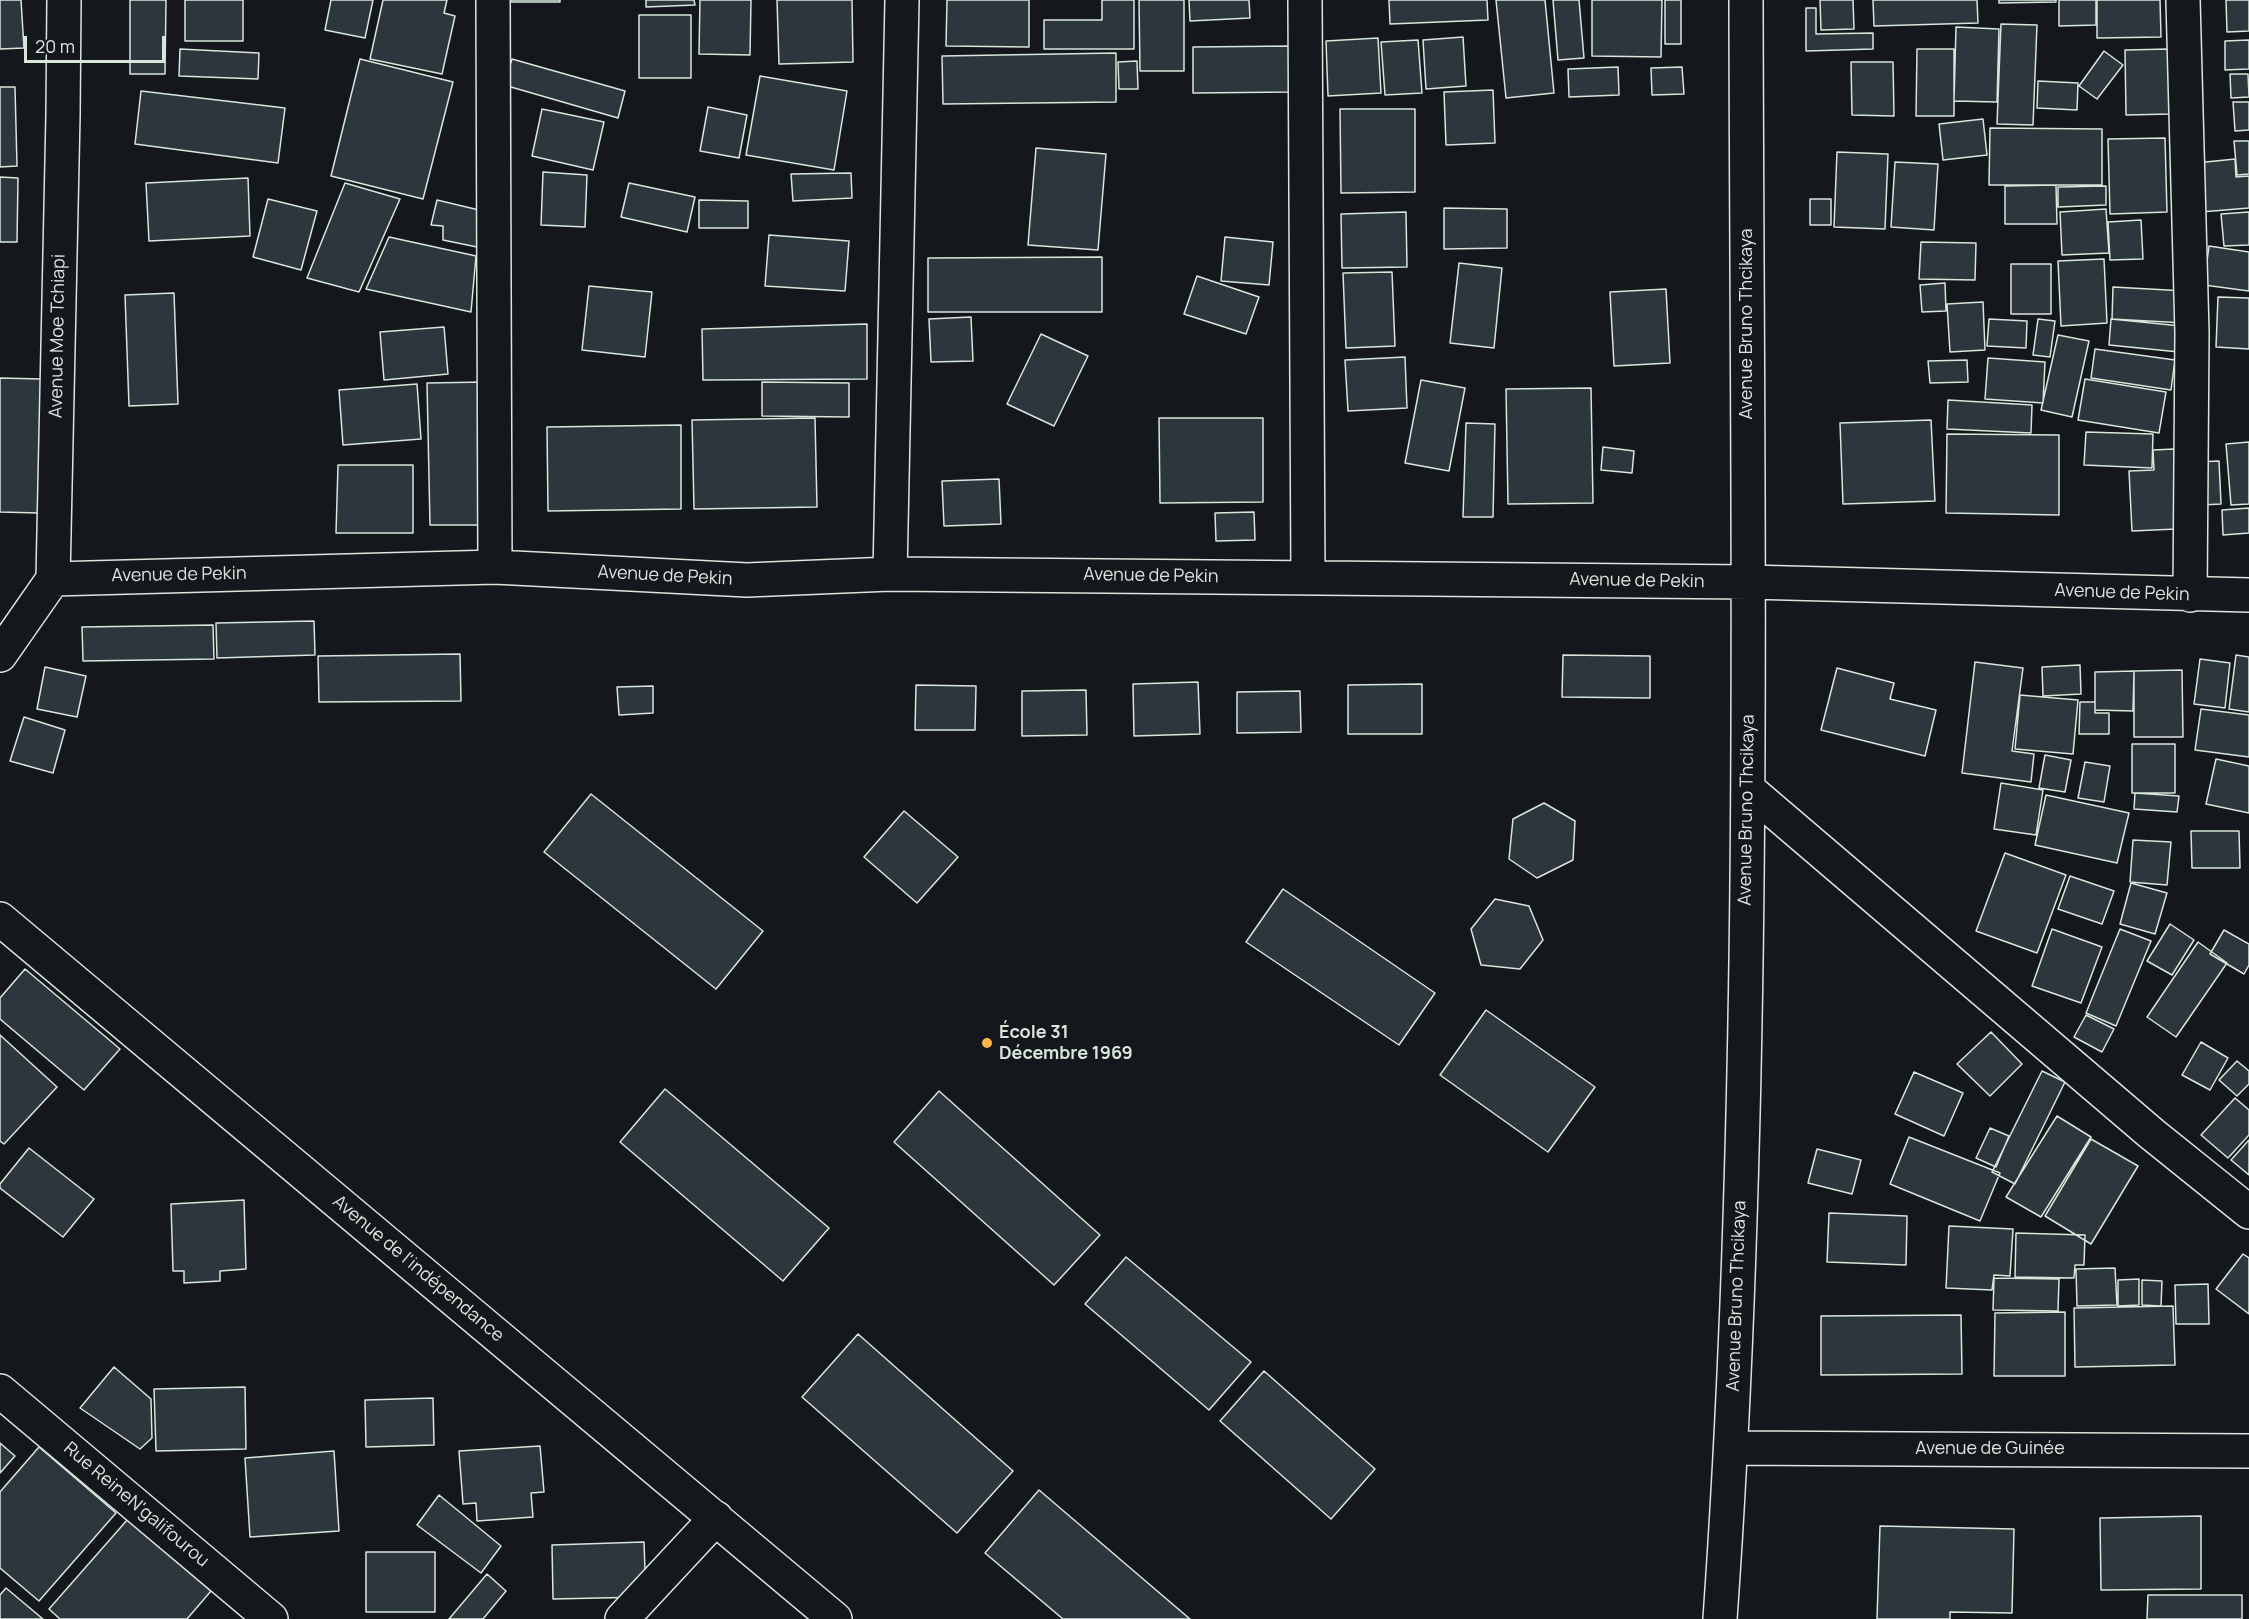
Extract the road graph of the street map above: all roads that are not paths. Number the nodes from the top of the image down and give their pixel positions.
1 (64, 0) edge
2 (493, 0) edge
3 (902, 0) edge
4 (1305, 0) edge
5 (1746, 0) edge
6 (2183, 0) edge
7 (495, 567) junction
8 (890, 574) junction
9 (1308, 578) junction
10 (52, 579) junction
11 (1749, 582) junction
12 (2190, 595) junction
13 (2249, 595) edge
14 (0, 655) edge
15 (1748, 789) junction
16 (0, 919) edge
17 (2249, 1212) edge
18 (0, 1391) edge
19 (1732, 1448) junction
20 (2249, 1451) edge
21 (716, 1518) junction
22 (271, 1619) edge
23 (622, 1619) edge
24 (835, 1619) edge
25 (1720, 1619) edge

1 - 10 street, Avenue Moe Tchiapi
2 - 7 street
3 - 8 street
4 - 9 street
5 - 11 street, Avenue Bruno Thcikaya
6 - 12 street
7 - 8 street, Avenue de Pekin
7 - 10 street, Avenue de Pekin
8 - 9 street, Avenue de Pekin
9 - 11 street, Avenue de Pekin
10 - 14 street
11 - 12 street, Avenue de Pekin
11 - 15 street, Avenue Bruno Thcikaya
12 - 13 street, Avenue de Pekin
15 - 17 street
15 - 19 street, Avenue Bruno Thcikaya
16 - 21 street, Avenue de l'indépendance
18 - 22 street, Rue ReineN'galifourou
19 - 20 street, Avenue de Guinée
19 - 25 street, Avenue Bruno Thcikaya
21 - 23 street
21 - 24 street, Avenue de l'indépendance

